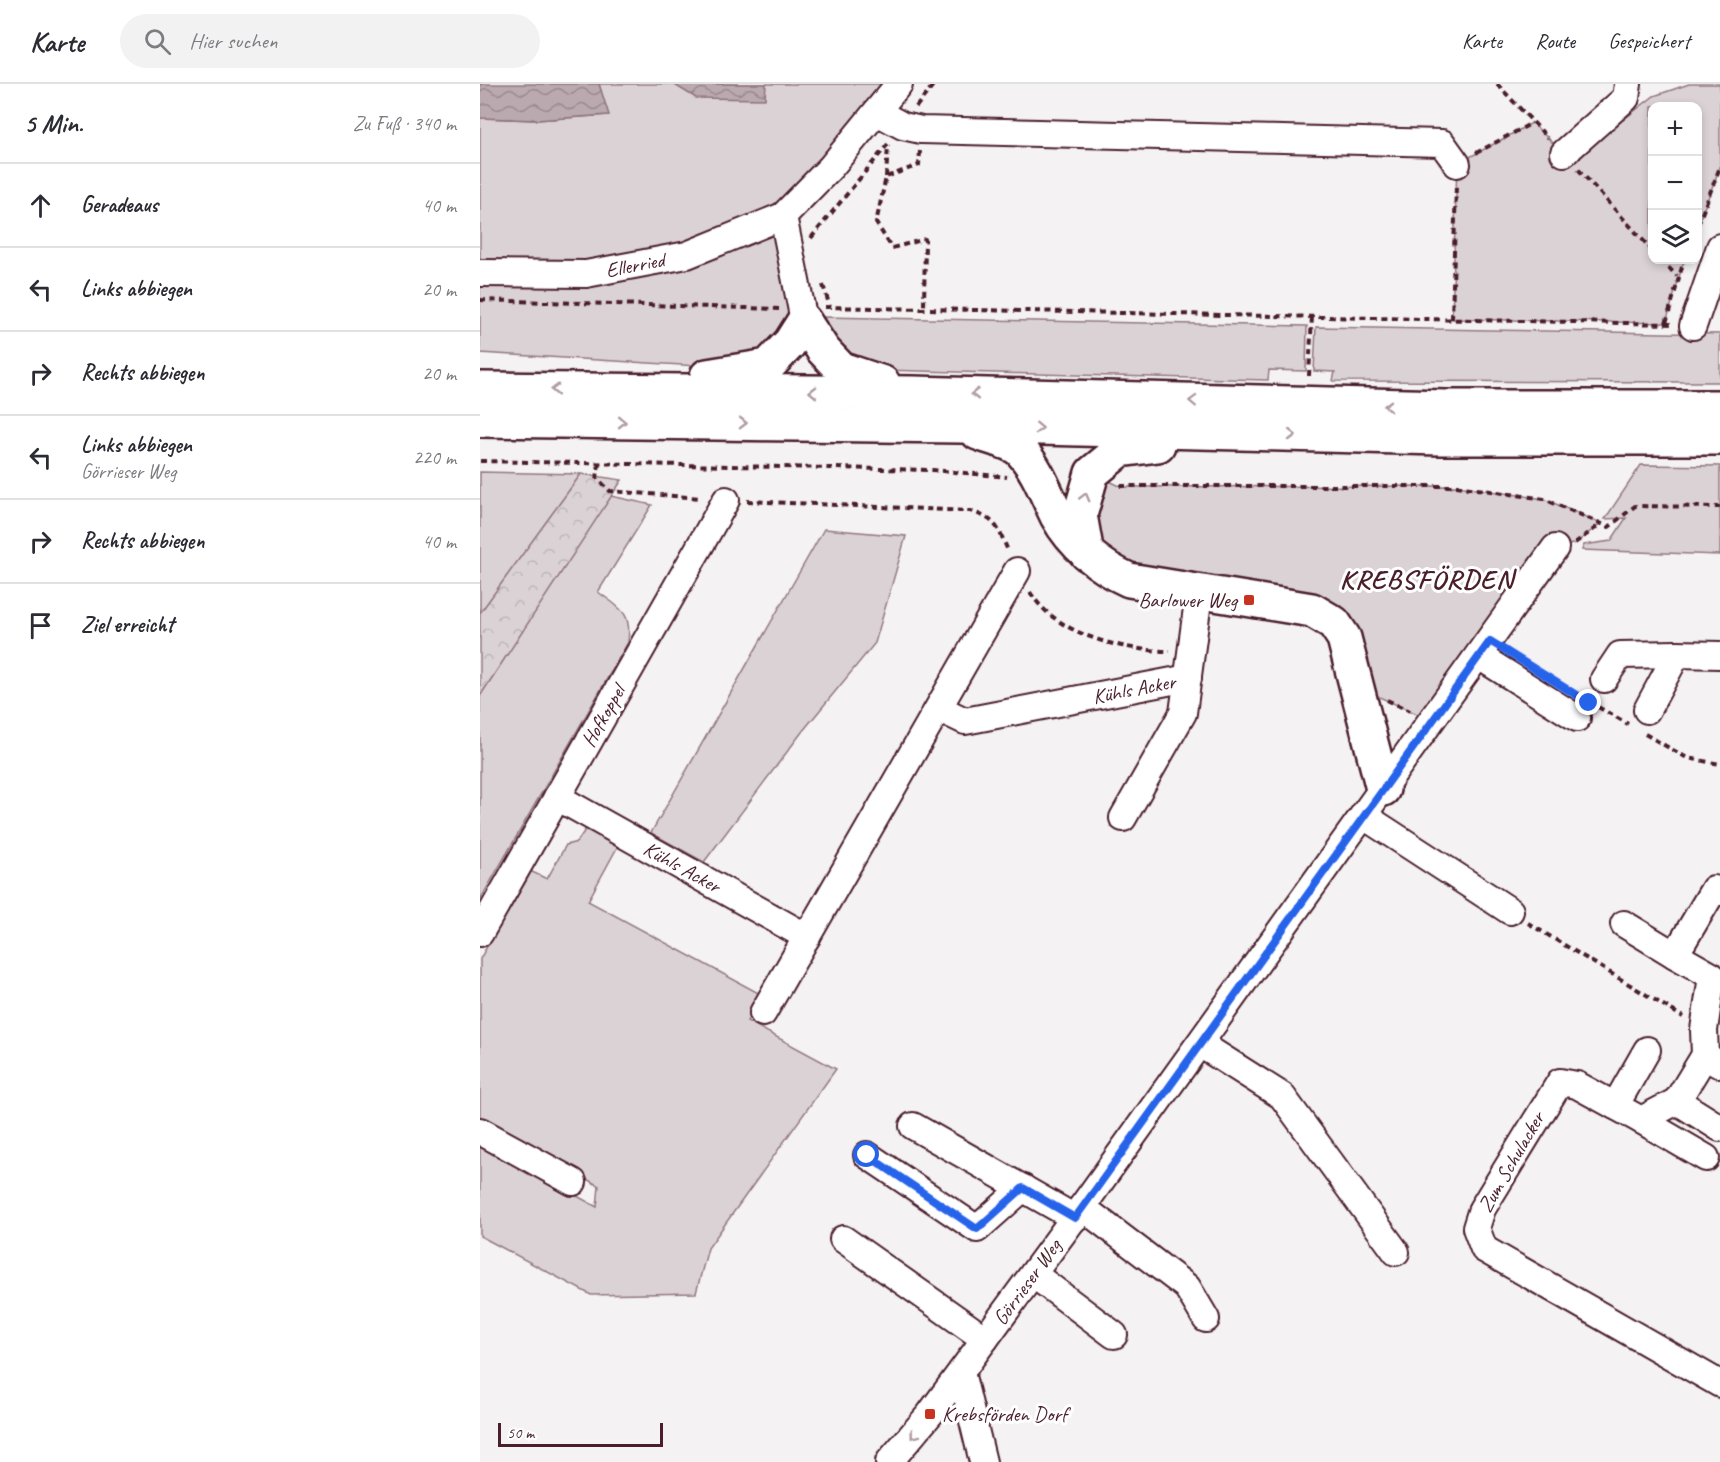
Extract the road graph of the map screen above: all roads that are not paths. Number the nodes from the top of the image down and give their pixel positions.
1 (899, 84) edge
2 (1628, 84) edge
3 (877, 112) junction
4 (1564, 153) dead end
5 (1456, 164) road end
6 (783, 216) junction
7 (1720, 247) edge
8 (480, 273) edge
9 (812, 313) junction
10 (1693, 326) road end
11 (1720, 387) edge
12 (480, 389) edge
13 (603, 390) junction
14 (913, 393) junction
15 (1720, 407) edge
16 (480, 420) edge
17 (1443, 422) junction
18 (960, 426) junction
19 (1234, 434) junction
20 (1720, 438) edge
21 (1720, 456) edge
22 (726, 500) road end
23 (1555, 548) dead end
24 (1087, 554) junction
25 (1017, 571) road end
26 (1199, 593) junction
27 (1677, 654) junction
28 (1720, 655) edge
29 (1479, 656) junction
30 (1188, 678) junction
31 (1604, 678) dead end
32 (940, 710) junction
33 (1583, 710) road end
34 (1647, 710) dead end
35 (1383, 789) junction
36 (557, 797) junction
37 (1364, 816) junction
38 (1124, 818) dead end
39 (1720, 892) edge
40 (1510, 911) road end
41 (1624, 924) dead end
42 (480, 933) edge
43 (807, 938) junction
44 (1675, 955) junction
45 (763, 1013) dead end
46 (1200, 1044) junction
47 (1647, 1050) dead end
48 (1713, 1060) edge
49 (1677, 1101) junction
50 (1615, 1106) junction
51 (1641, 1120) junction
52 (913, 1126) dead end
53 (1720, 1128) edge
54 (480, 1131) edge
55 (867, 1155) dead end
56 (1706, 1158) dead end
57 (573, 1182) dead end
58 (1023, 1188) junction
59 (1079, 1212) junction
60 (843, 1239) dead end
61 (1396, 1252) dead end
62 (1033, 1274) junction
63 (1206, 1319) dead end
64 (1114, 1335) dead end
65 (985, 1339) junction
66 (961, 1372) junction
67 (1720, 1384) edge
68 (889, 1462) edge
69 (983, 1462) edge

1 - 3 street, Ellerried
2 - 4 street
3 - 5 street
3 - 6 street, Ellerried
6 - 8 street, Ellerried
6 - 9 street
7 - 10 street
9 - 13 highway
9 - 14 highway
11 - 17 highway
13 -> 12 highway
14 -> 13 highway
17 -> 14 highway
15 - 17 highway
16 -> 18 highway
19 -> 17 highway
17 - 20 highway
17 - 21 highway
18 -> 19 highway
18 - 24 highway
24 -> 19 highway
22 - 36 street, Hofkoppel
23 - 29 street, Görrieser Weg
24 - 26 highway
25 - 32 street
26 - 30 street, Kühls Acker
26 - 35 highway
27 - 28 street
27 - 31 street
27 - 34 street
29 - 33 street
29 - 35 street, Görrieser Weg
30 - 32 street, Kühls Acker
30 - 38 street, Kühls Acker
32 - 43 street
35 - 37 street, Görrieser Weg
36 - 42 street, Hofkoppel
36 - 43 street, Kühls Acker
37 - 40 street
37 - 46 street, Görrieser Weg
39 - 44 street
41 - 44 street
43 - 45 street
44 - 48 street
46 - 59 street, Görrieser Weg
46 - 61 street
47 - 50 street
48 - 49 street
49 - 51 street
49 - 53 street
50 - 51 street, Zum Schulacker
50 - 67 street, Zum Schulacker
51 - 56 street, Zum Schulacker
52 - 58 street
54 - 57 street
55 - 58 street
58 - 59 street
59 - 62 street, Görrieser Weg
59 - 63 street
60 - 65 street
62 - 64 street
62 - 65 street, Görrieser Weg
65 - 66 street, Görrieser Weg
66 -> 68 street, Görrieser Weg
66 - 69 street

